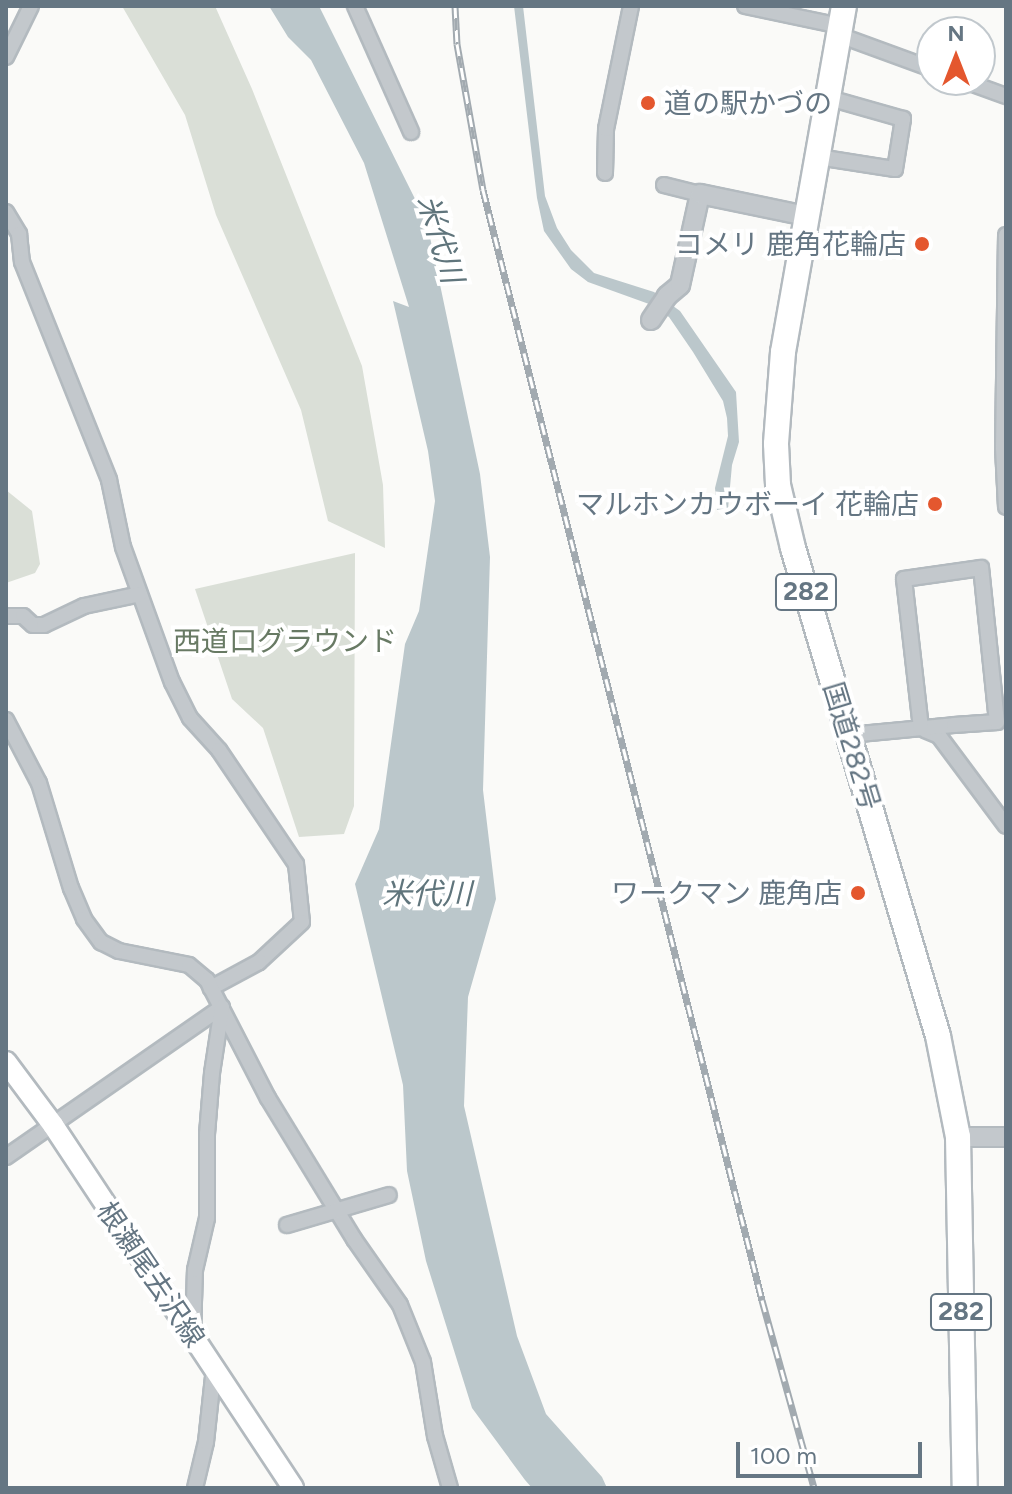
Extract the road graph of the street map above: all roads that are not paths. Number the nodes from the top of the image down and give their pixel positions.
1 (31, 6) edge
2 (355, 6) edge
3 (631, 6) edge
4 (745, 6) edge
5 (841, 22) edge
6 (6, 57) edge
7 (916, 61) edge
8 (829, 98) junction
9 (411, 132) dead end
10 (818, 157) junction
11 (605, 173) dead end
12 (664, 185) dead end
13 (700, 194) junction
14 (6, 212) edge
15 (806, 216) junction
16 (1006, 235) edge
17 (652, 317) dead end
18 (1006, 507) edge
19 (140, 594) junction
20 (6, 616) edge
21 (6, 720) edge
22 (921, 728) junction
23 (849, 735) junction
24 (1006, 826) edge
25 (211, 988) junction
26 (222, 1007) junction
27 (6, 1062) edge
28 (53, 1125) junction
29 (958, 1137) junction
30 (1006, 1137) edge
31 (6, 1157) edge
32 (389, 1195) dead end
33 (336, 1211) junction
34 (287, 1225) dead end
35 (193, 1336) junction
36 (214, 1367) junction
37 (197, 1486) edge
38 (293, 1488) edge
39 (450, 1488) edge
40 (965, 1488) edge

1 - 6 street
2 - 9 street
3 - 11 street
4 - 5 street
5 - 7 street
5 - 8 highway, 国道282号 / 282
8 - 10 highway, 国道282号 / 282
8 - 10 street
10 - 15 highway, 国道282号 / 282
12 - 13 street
13 - 15 street
13 - 17 street
14 - 19 street
15 - 23 highway, 国道282号 / 282
16 - 18 street
19 - 20 street
19 - 25 street
21 - 25 street
22 - 22 street
22 - 23 street
22 - 24 street
23 - 29 highway, 国道282号 / 282
25 - 26 street
26 - 28 street
26 - 33 street
26 - 35 street
27 - 28 main road, 根瀬尾去沢線
28 - 31 street
28 - 35 main road, 根瀬尾去沢線
29 - 30 street
29 - 40 highway, 国道282号 / 282
32 - 33 street
33 - 34 street
33 - 39 street
35 - 36 main road, 根瀬尾去沢線
36 - 37 street
36 - 38 main road, 根瀬尾去沢線

